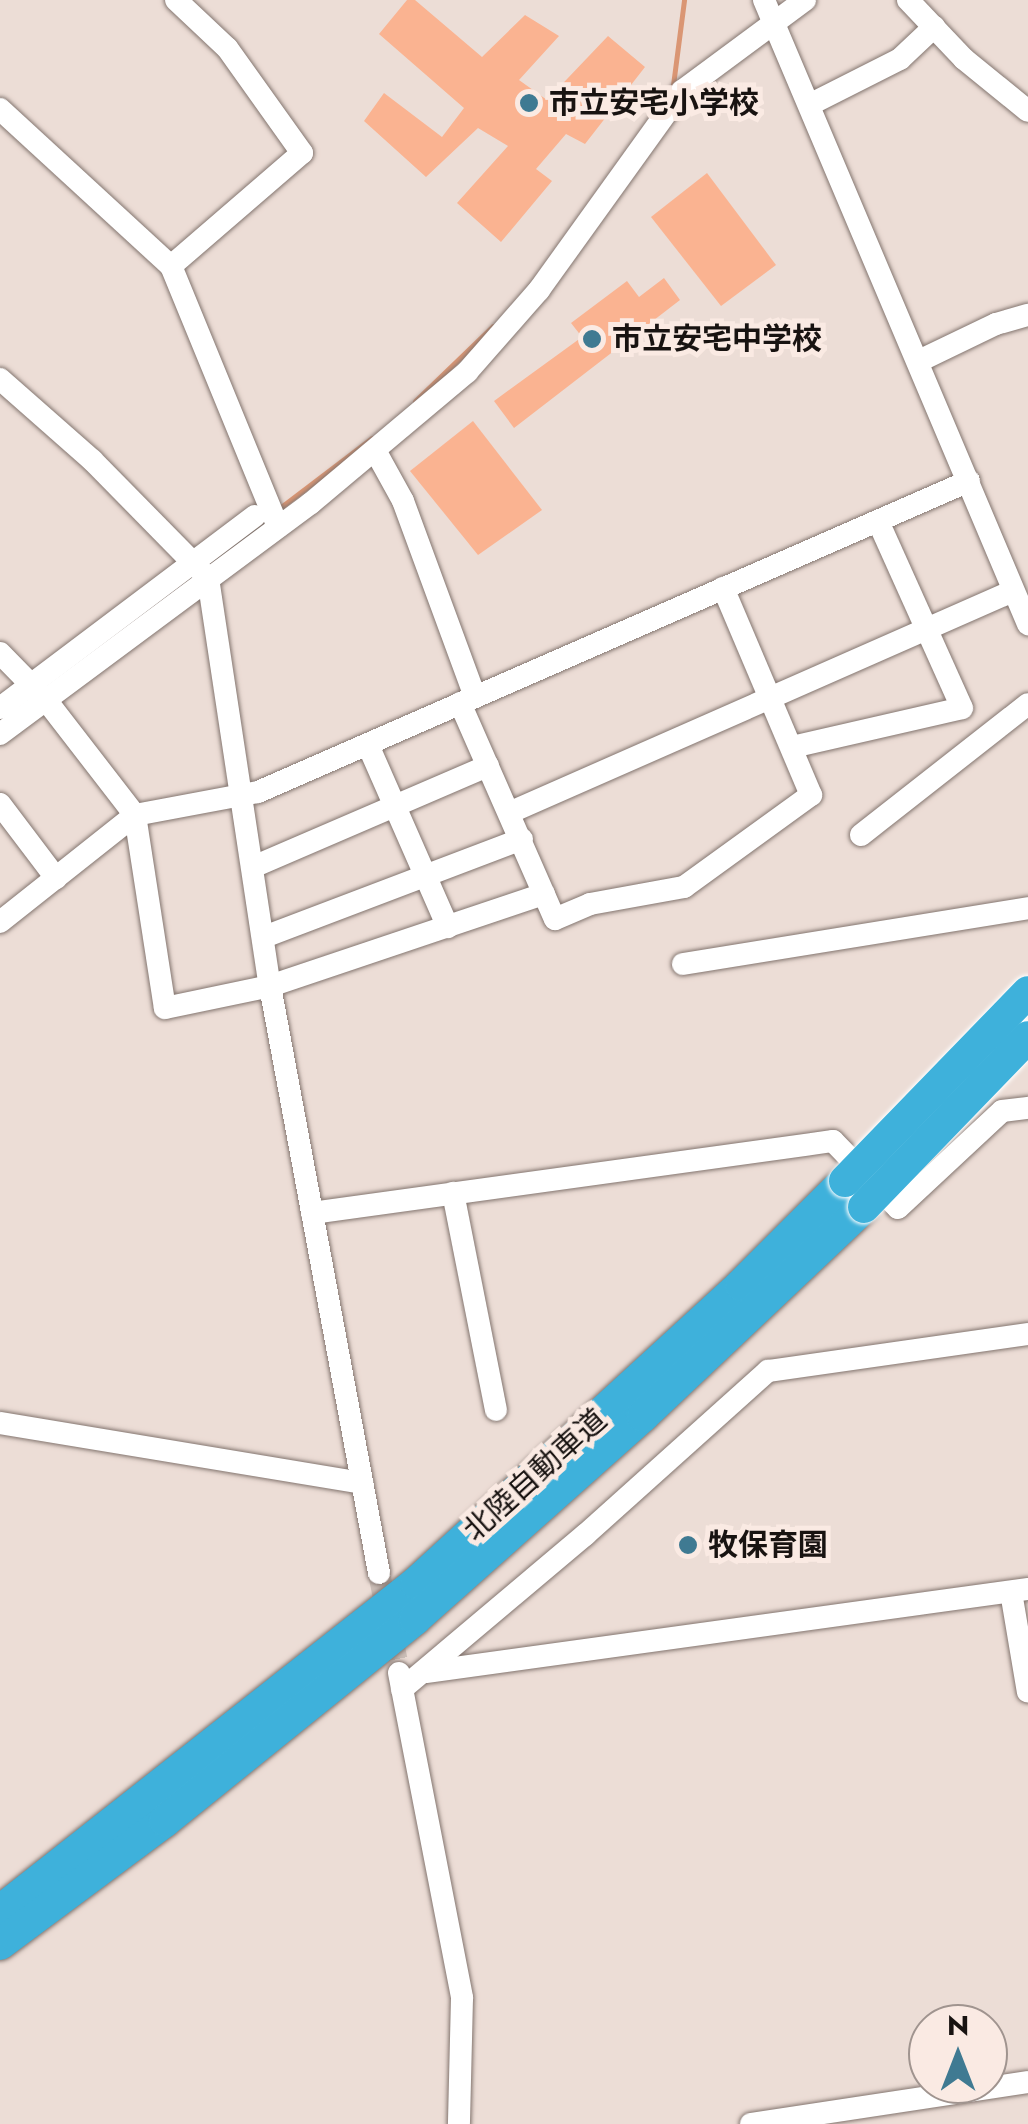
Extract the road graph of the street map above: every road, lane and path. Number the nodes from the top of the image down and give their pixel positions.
1 (176, 0) edge
2 (805, 0) edge
3 (908, 0) edge
4 (768, 10) edge
5 (934, 27) junction
6 (809, 105) junction
7 (0, 109) edge
8 (1028, 110) edge
9 (172, 266) junction
10 (1028, 315) edge
11 (919, 361) junction
12 (0, 379) edge
13 (376, 452) junction
14 (969, 481) junction
15 (267, 517) junction
16 (878, 521) junction
17 (201, 569) junction
18 (723, 588) junction
19 (1023, 609) edge
20 (928, 628) junction
21 (0, 652) edge
22 (40, 692) junction
23 (770, 695) junction
24 (467, 700) junction
25 (1028, 704) edge
26 (0, 708) edge
27 (0, 734) edge
28 (368, 745) junction
29 (792, 747) junction
30 (488, 766) junction
31 (243, 795) junction
32 (0, 804) edge
33 (396, 806) junction
34 (511, 812) junction
35 (135, 815) junction
36 (861, 836) dead end
37 (522, 840) junction
38 (254, 867) junction
39 (426, 876) junction
40 (56, 878) junction
41 (544, 894) junction
42 (1028, 908) edge
43 (0, 922) edge
44 (448, 927) junction
45 (264, 937) junction
46 (683, 964) dead end
47 (270, 986) junction
48 (1028, 992) edge
49 (1028, 1037) edge
50 (1028, 1108) edge
51 (454, 1194) junction
52 (855, 1194) junction
53 (312, 1213) junction
54 (1028, 1334) edge
55 (496, 1410) dead end
56 (0, 1423) edge
57 (362, 1483) junction
58 (379, 1573) tunnel mouth
59 (1020, 1591) edge
60 (426, 1672) junction
61 (1028, 1692) edge
62 (0, 1911) edge
63 (0, 1944) edge
64 (1028, 2082) edge
65 (459, 2124) edge
66 (751, 2124) edge

1 - 9 street
2 - 4 street
3 - 5 street
4 - 6 street
4 - 13 street
5 - 6 street
5 - 8 street
6 - 11 street
7 - 9 street
9 - 15 street
10 - 11 street
11 - 14 street
12 - 17 street
13 - 15 street
13 - 24 street
14 - 16 street
14 - 19 street
15 - 17 street
16 - 18 street
16 - 20 street
17 - 22 street
17 - 31 street
18 - 23 street
18 - 24 street
19 - 20 street
20 - 23 street
20 - 29 street
21 - 22 street
22 - 26 street
22 - 27 street
22 - 35 street
23 - 29 street
23 - 34 street
24 - 28 street
24 - 30 street
25 - 36 street
28 - 31 street
28 - 33 street
29 - 41 street
30 - 33 street
30 - 34 street
31 - 35 street
31 - 38 street
32 - 40 street
33 - 38 street
33 - 39 street
34 - 37 street
35 - 40 street
35 - 47 street
37 - 39 street
37 - 41 street
38 - 45 street
39 - 44 street
39 - 45 street
40 - 43 street
41 - 44 street
42 - 46 street
44 - 47 street
45 - 47 street
47 - 53 street
48 - 52 highway, 北陸自動車道, bridge
49 - 52 highway, 北陸自動車道, bridge
50 - 51 street
51 - 53 street
51 - 55 street
52 - 62 highway, 北陸自動車道
52 - 63 highway, 北陸自動車道
53 - 57 street
54 - 60 street
56 - 57 street
57 - 58 street
59 - 60 street
59 - 61 street
60 - 65 street
64 - 66 street

